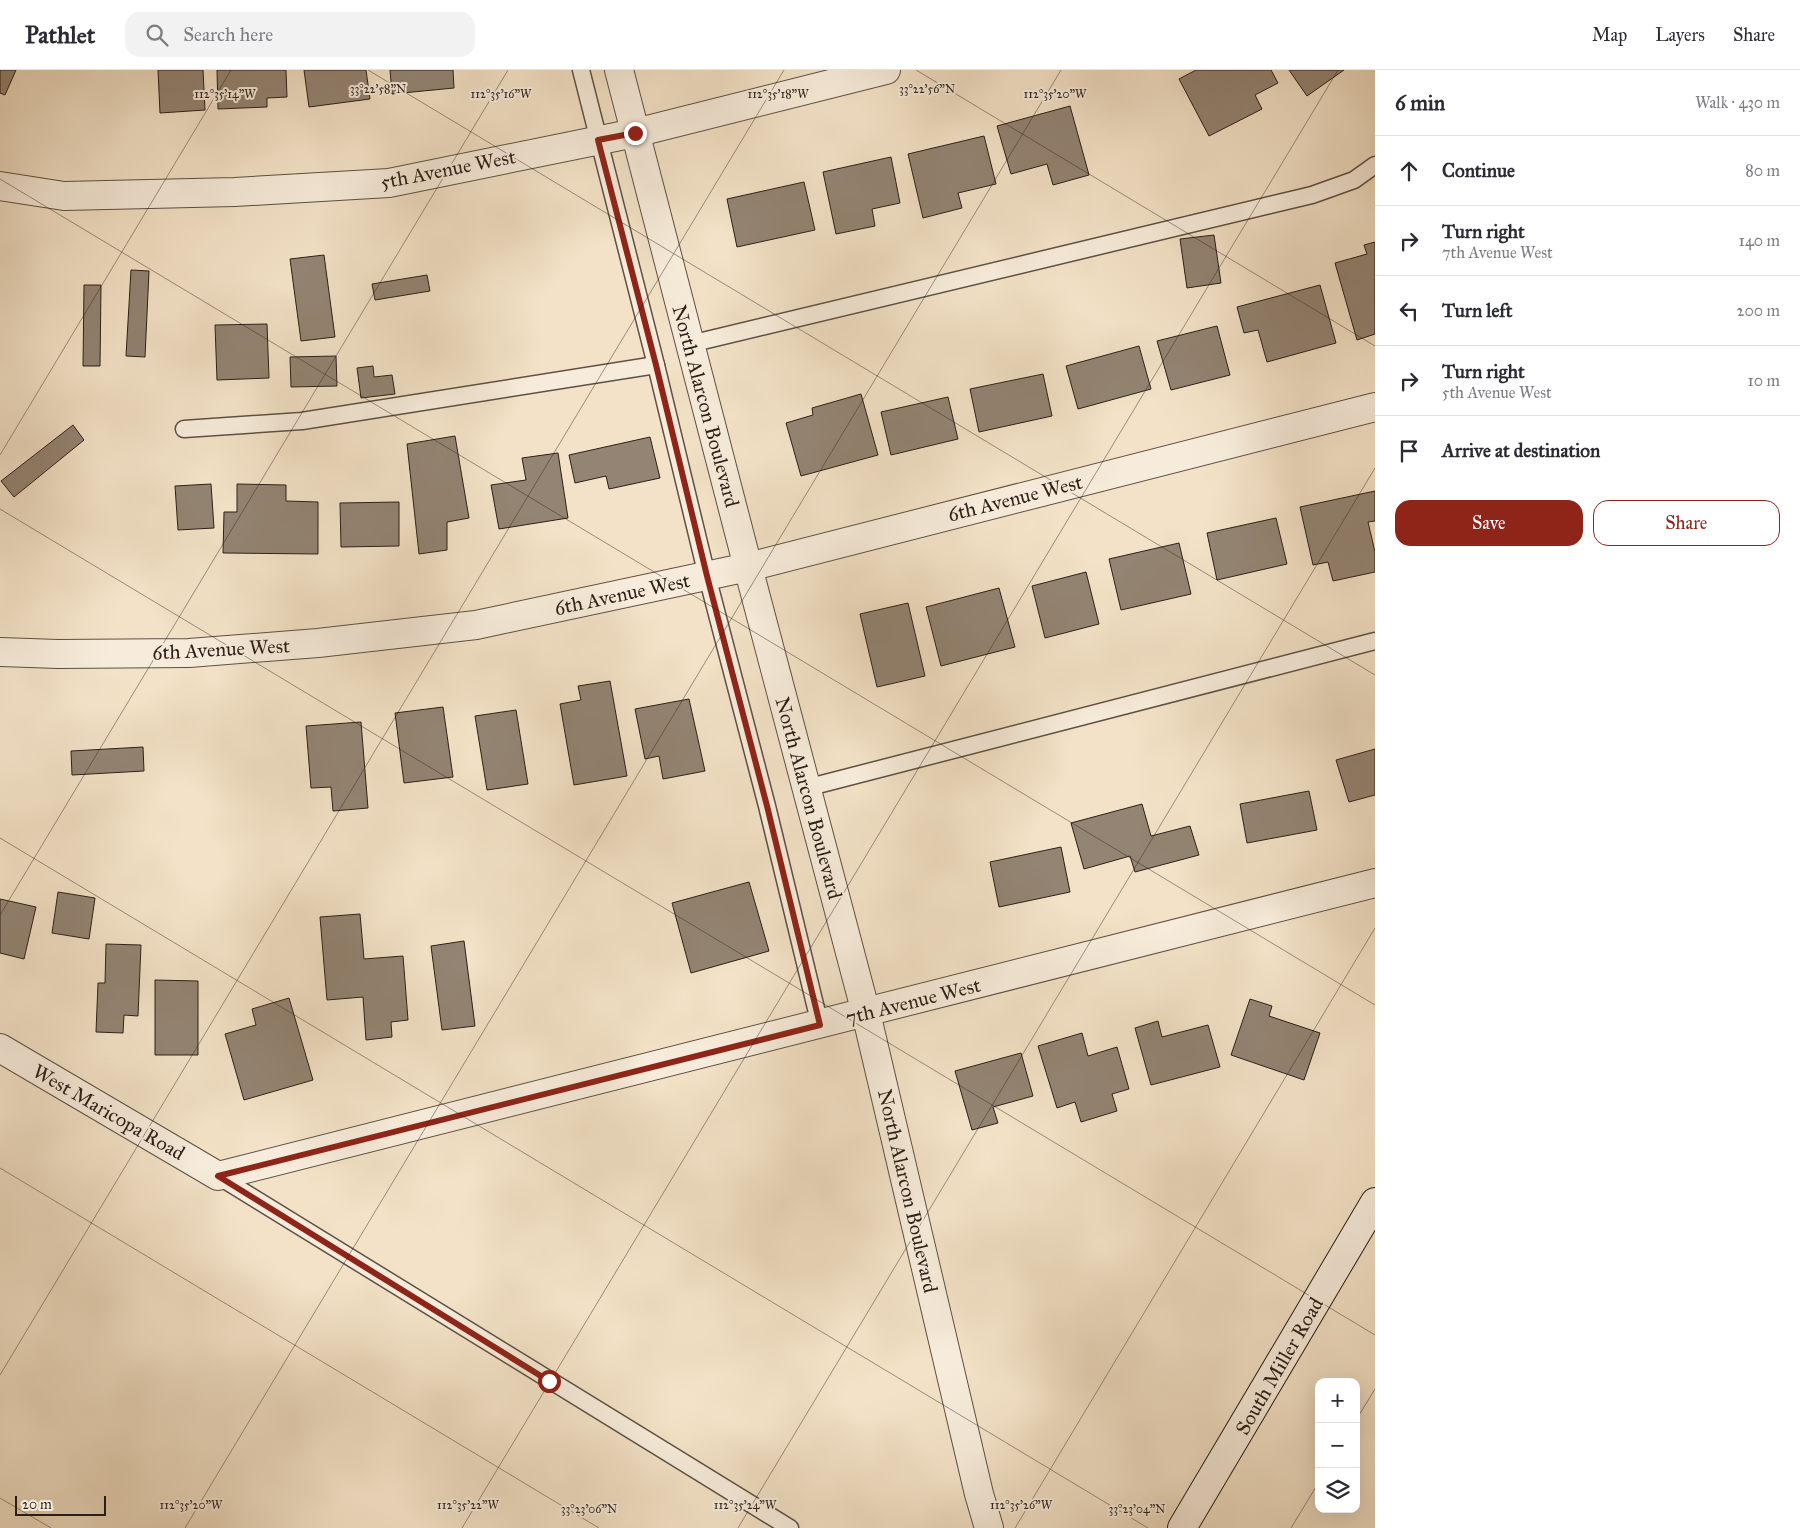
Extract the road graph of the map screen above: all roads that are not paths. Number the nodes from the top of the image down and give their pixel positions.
1 (581, 70) edge
2 (619, 70) edge
3 (886, 70) edge
4 (635, 133) junction
5 (598, 140) junction
6 (1375, 165) edge
7 (0, 186) edge
8 (690, 344) junction
9 (656, 365) junction
10 (1375, 407) edge
11 (184, 429) dead end
12 (748, 567) junction
13 (707, 576) junction
14 (1375, 641) edge
15 (0, 652) edge
16 (806, 788) junction
17 (1375, 883) edge
18 (866, 1013) junction
19 (820, 1025) junction
20 (0, 1048) edge
21 (218, 1176) junction
22 (1375, 1202) edge
23 (790, 1528) edge
24 (989, 1528) edge
25 (1182, 1528) edge

1 - 5 lane
2 - 4 street, North Alarcon Boulevard
3 - 4 street, 5th Avenue West
4 - 5 street, 5th Avenue West
4 - 8 street, North Alarcon Boulevard
5 - 7 street, 5th Avenue West
5 - 9 lane
6 - 8 lane
8 - 12 street, North Alarcon Boulevard
9 - 11 lane
9 - 13 lane
10 - 12 street, 6th Avenue West
12 - 13 street, 6th Avenue West
12 - 16 street, North Alarcon Boulevard
13 - 15 street, 6th Avenue West
13 - 19 lane
14 - 16 lane
16 - 18 street, North Alarcon Boulevard
17 - 18 street, 7th Avenue West
18 - 19 street, 7th Avenue West
18 - 24 street, North Alarcon Boulevard
19 - 21 street, 7th Avenue West
20 - 21 street, West Maricopa Road
21 - 23 lane
22 - 25 street, South Miller Road

